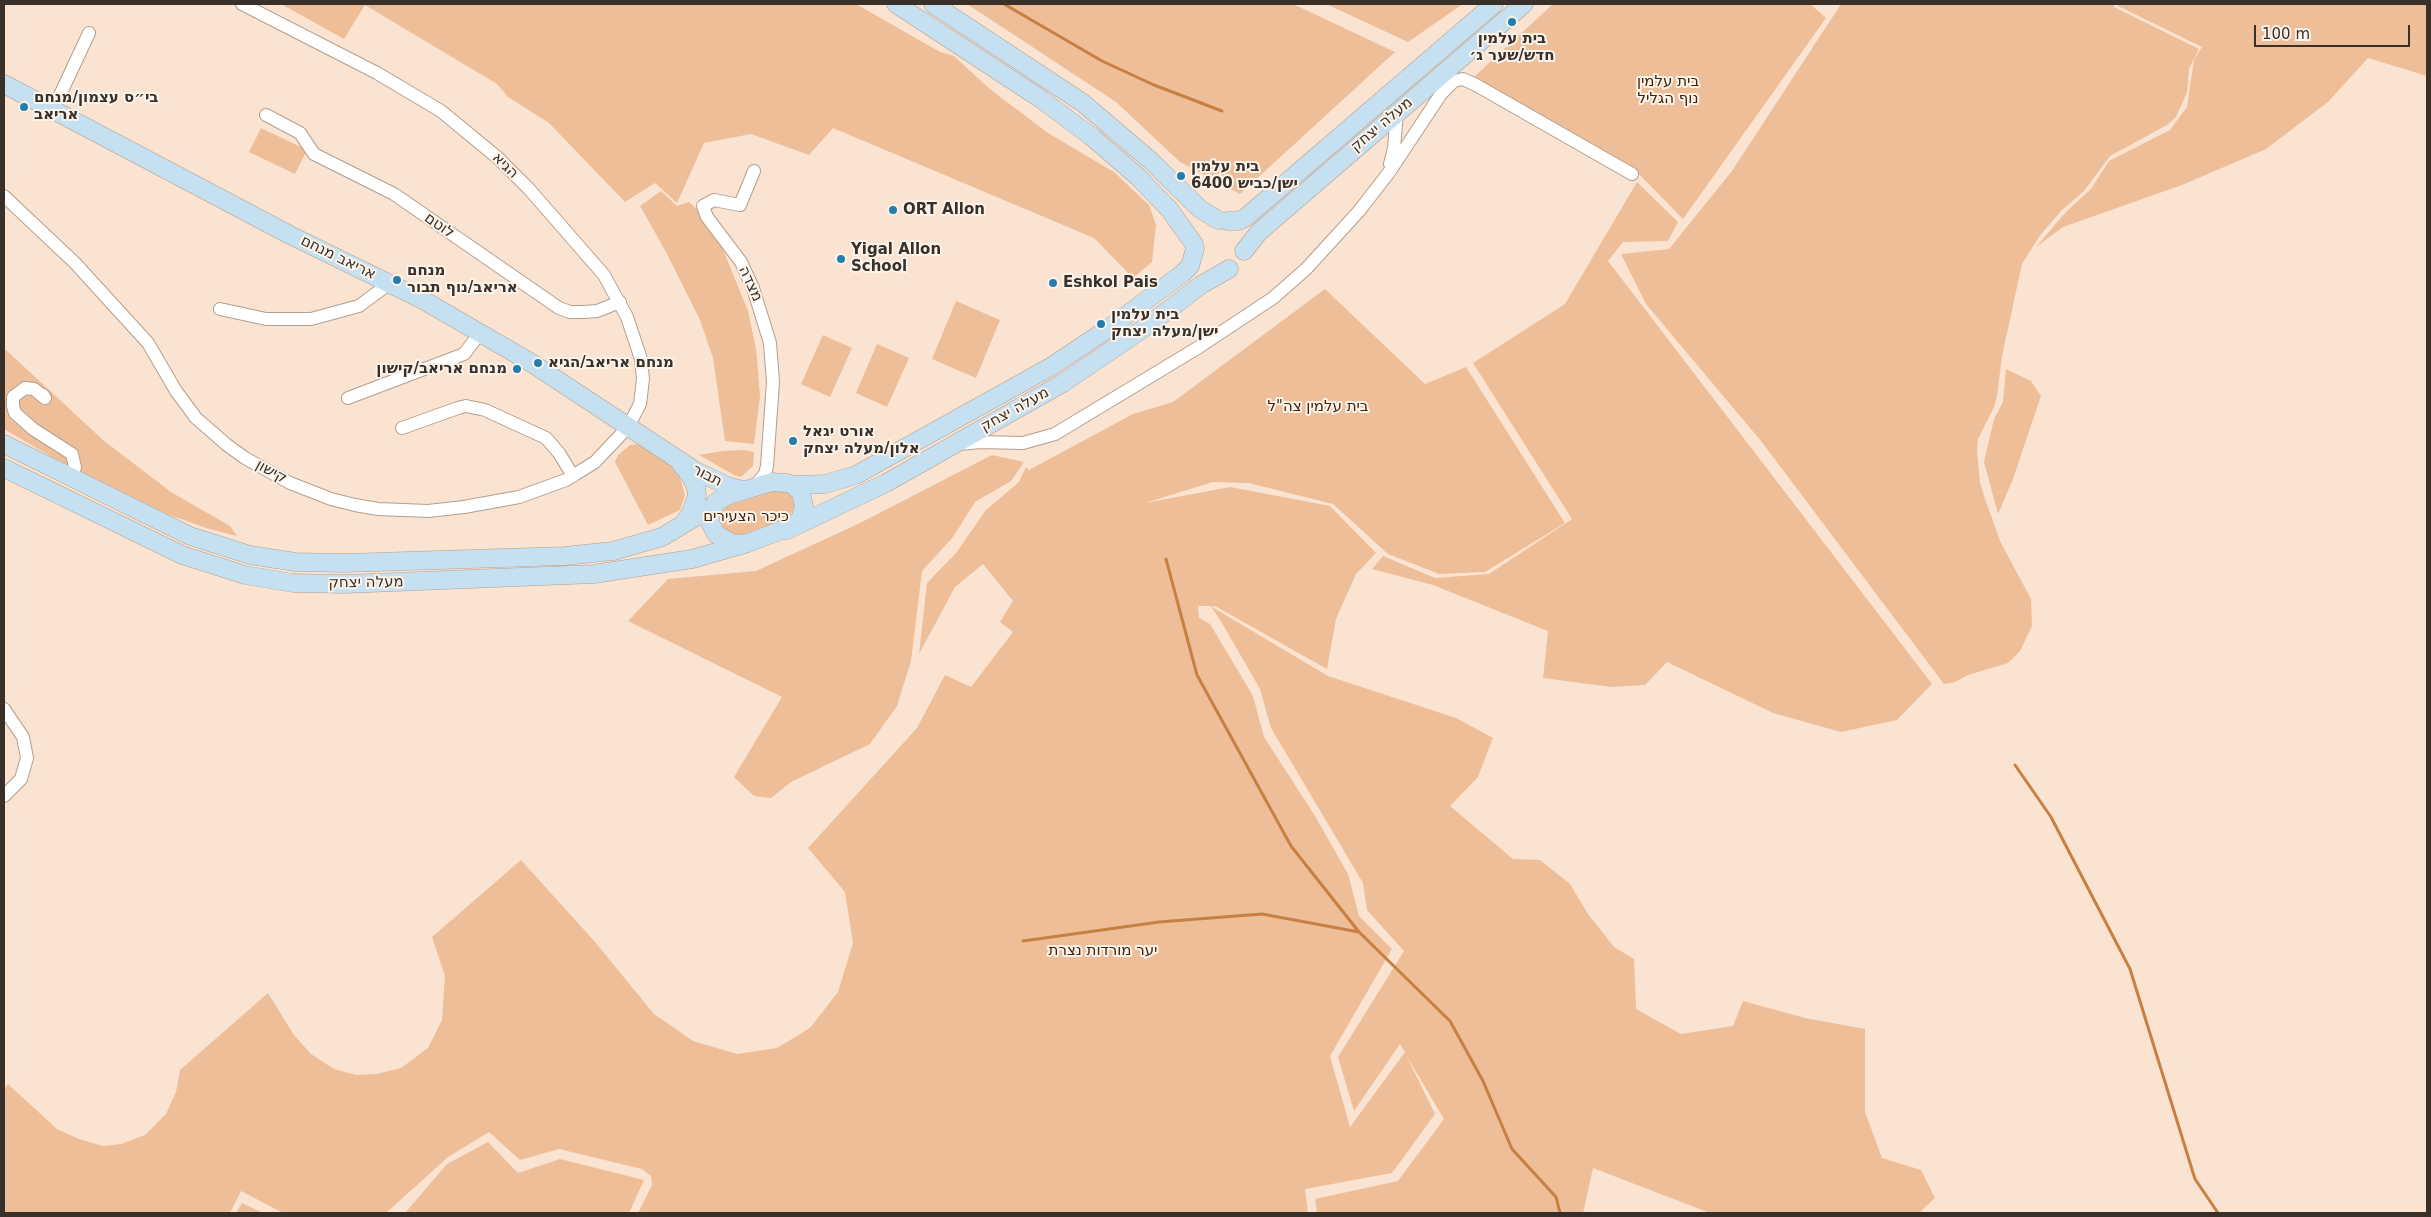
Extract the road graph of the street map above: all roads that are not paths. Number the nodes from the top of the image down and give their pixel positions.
1 (242, 4) edge
2 (896, 4) edge
3 (933, 4) edge
4 (1494, 4) edge
5 (1524, 4) edge
6 (89, 32) dead end
7 (4, 84) edge
8 (52, 110) junction
9 (1397, 112) junction
10 (266, 116) dead end
11 (754, 171) dead end
12 (1388, 174) junction
13 (1632, 174) dead end
14 (4, 196) edge
15 (1222, 221) junction
16 (1195, 246) junction
17 (1244, 250) junction
18 (1229, 268) junction
19 (390, 283) junction
20 (620, 302) junction
21 (220, 309) dead end
22 (480, 333) junction
23 (42, 396) dead end
24 (348, 398) dead end
25 (628, 427) junction
26 (402, 428) dead end
27 (4, 444) edge
28 (953, 445) junction
29 (769, 448) junction
30 (681, 461) junction
31 (4, 468) edge
32 (573, 476) junction
33 (72, 478) junction
34 (790, 484) junction
35 (749, 488) junction
36 (714, 505) junction
37 (679, 529) junction
38 (787, 530) junction
39 (748, 543) junction
40 (4, 709) edge
41 (4, 796) edge

1 - 20 street, הגיא
2 - 16 main road
3 - 15 main road
4 - 15 main road, מעלה יצחק
5 - 9 main road, מעלה יצחק
6 - 8 street
7 - 8 main road, אריאב מנחם
8 - 19 main road, אריאב מנחם
9 - 12 street
9 - 17 main road, מעלה יצחק
10 - 20 street, לוטם
11 - 29 street, מצדה
12 - 13 street
12 - 28 street
14 - 32 street, קישון
15 - 16 main road
15 - 17 main road
16 - 18 main road
16 - 34 main road, מעלה יצחק
17 - 18 main road
18 - 28 main road, מעלה יצחק
19 - 21 street
19 - 22 main road, אריאב מנחם
20 - 25 street, הגיא
22 - 24 street
22 - 25 main road, אריאב מנחם
23 - 33 street
25 - 30 main road, אריאב מנחם
25 - 32 street, קישון
26 - 32 street
27 - 33 main road, מעלה יצחק
28 - 38 main road, מעלה יצחק
29 - 34 street, מצדה
29 - 35 street, מצדה
30 - 35 main road, תבור
30 - 36 main road, תבור
30 - 37 main road
31 - 39 main road, מעלה יצחק
33 - 37 main road, מעלה יצחק
34 - 35 main road, מעלה יצחק
34 - 38 main road
35 - 36 main road, מעלה יצחק
36 - 37 main road, מעלה יצחק
36 - 39 main road
38 - 39 main road, מעלה יצחק
40 - 41 street

